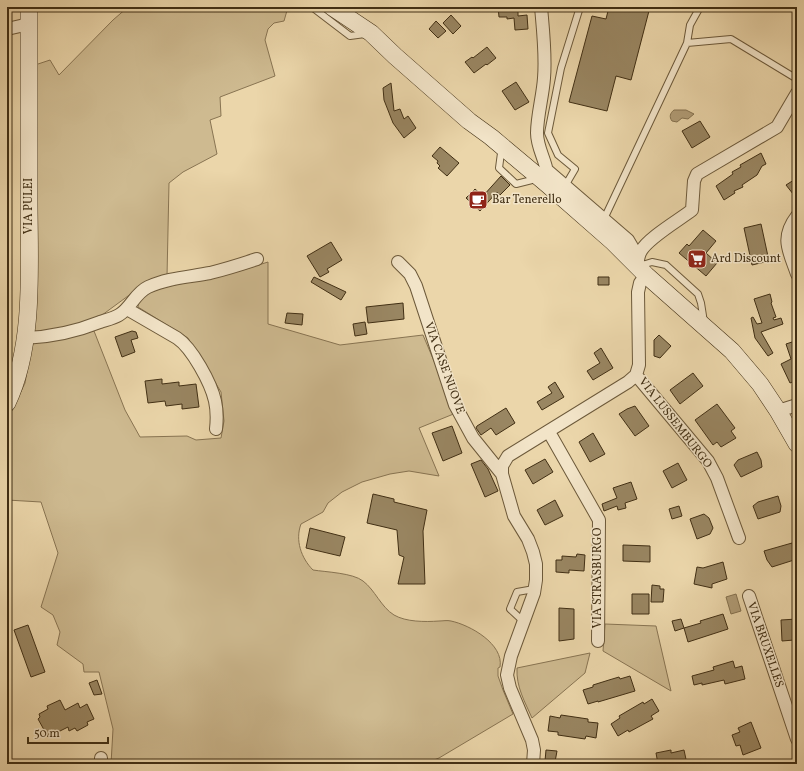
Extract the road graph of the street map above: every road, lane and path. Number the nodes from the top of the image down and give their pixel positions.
1 (29, 7) edge
2 (312, 7) edge
3 (332, 7) edge
4 (541, 7) edge
5 (580, 7) edge
6 (700, 7) edge
7 (29, 24) junction
8 (7, 29) edge
9 (371, 33) junction
10 (687, 43) junction
11 (797, 79) edge
12 (797, 93) edge
13 (469, 121) junction
14 (542, 178) junction
15 (566, 186) junction
16 (797, 216) edge
17 (604, 219) junction
18 (653, 239) junction
19 (628, 240) junction
20 (257, 259) dead end
21 (398, 262) dead end
22 (638, 266) junction
23 (797, 274) edge
24 (638, 292) junction
25 (126, 309) junction
26 (25, 338) junction
27 (636, 374) junction
28 (7, 403) edge
29 (797, 405) edge
30 (778, 411) junction
31 (216, 429) dead end
32 (549, 432) junction
33 (797, 444) edge
34 (502, 474) junction
35 (739, 538) dead end
36 (534, 589) junction
37 (749, 596) dead end
38 (524, 621) junction
39 (598, 641) dead end
40 (797, 739) edge
41 (533, 764) edge

1 - 7 main road, VIA PULEI
2 - 9 lane
3 - 9 main road
4 - 14 street
5 - 15 lane
6 - 10 lane
7 - 8 street
7 - 26 main road, VIA PULEI
9 - 13 main road
10 - 11 lane
10 - 17 lane
12 - 18 street
13 - 14 main road
13 - 14 main road
14 - 15 street
14 - 22 main road
15 - 17 street
16 - 23 street
17 - 19 street
18 - 19 street
18 - 22 street
19 - 22 street
20 - 25 street
21 - 34 street, VIA CASE NUOVE
22 - 24 street
22 - 24 street
22 - 30 main road
24 - 27 street
25 - 26 street
25 - 31 street
26 - 28 main road, VIA PULEI
27 - 32 street
27 - 35 street, VIA LUSSEMBURGO
29 - 30 street
30 - 33 main road
32 - 34 street
32 - 39 street, VIA STRASBURGO
34 - 36 street, VIA CASE NUOVE
36 - 38 street, VIA CASE NUOVE
36 - 38 lane
37 - 40 street, VIA BRUXELLES
38 - 41 street, VIA CASE NUOVE

